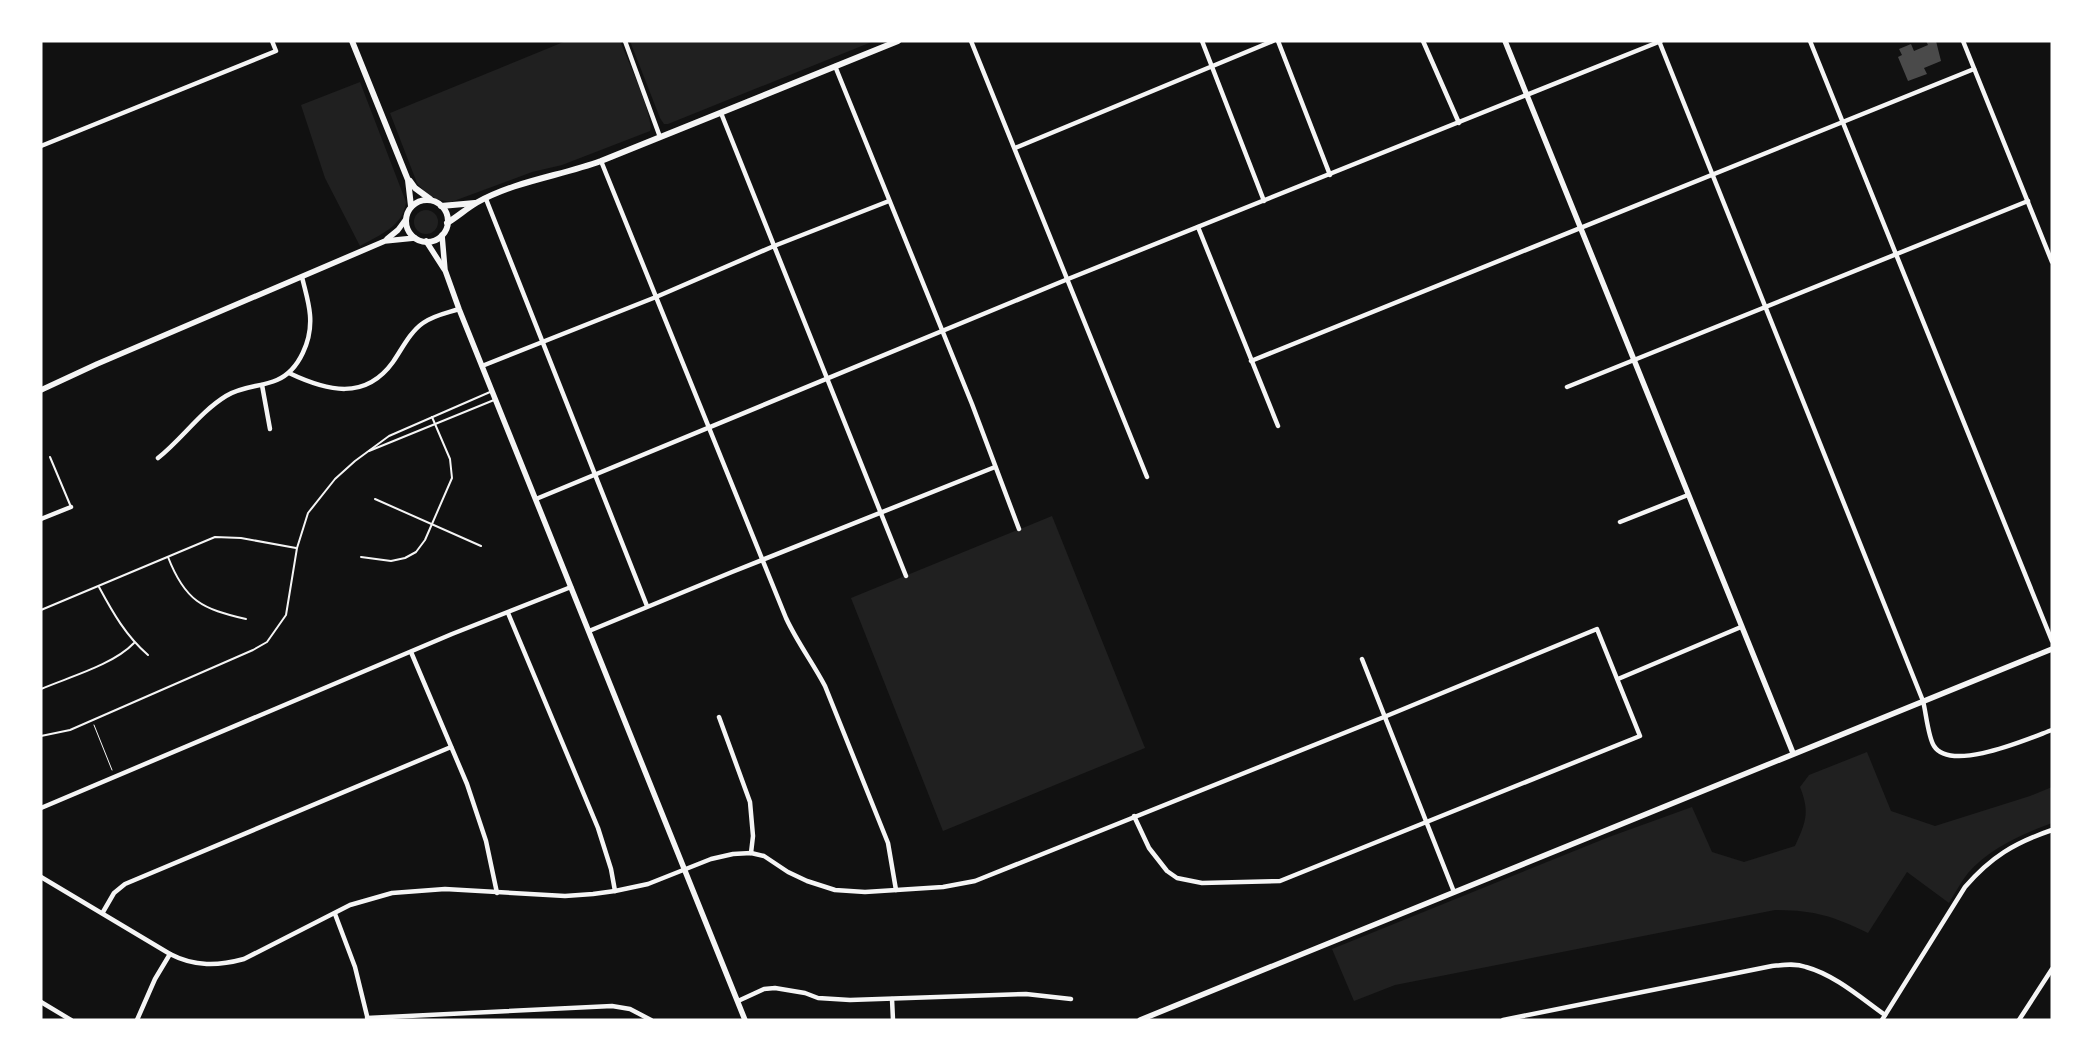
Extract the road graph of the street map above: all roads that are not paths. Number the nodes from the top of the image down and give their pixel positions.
1 (272, 41) edge
2 (352, 41) edge
3 (625, 41) edge
4 (898, 41) edge
5 (971, 41) edge
6 (1202, 41) edge
7 (1272, 41) edge
8 (1278, 41) edge
9 (1423, 41) edge
10 (1505, 41) edge
11 (1660, 41) edge
12 (1810, 41) edge
13 (1963, 41) edge
14 (835, 66) junction
15 (1212, 66) junction
16 (1974, 69) junction
17 (1527, 95) junction
18 (721, 112) junction
19 (1459, 123) junction
20 (1843, 123) junction
21 (660, 137) junction
22 (41, 146) edge
23 (1015, 148) junction
24 (601, 161) junction
25 (1330, 174) junction
26 (1713, 175) junction
27 (408, 180) junction
28 (486, 199) junction
29 (431, 200) junction
30 (889, 201) junction
31 (1264, 201) junction
32 (2028, 202) junction
33 (476, 203) junction
34 (411, 206) junction
35 (441, 206) junction
36 (406, 218) junction
37 (447, 223) junction
38 (1198, 227) junction
39 (1580, 228) junction
40 (442, 235) junction
41 (415, 238) junction
42 (385, 241) junction
43 (426, 241) junction
44 (774, 246) junction
45 (1896, 254) junction
46 (2052, 262) edge
47 (446, 270) junction
48 (302, 277) junction
49 (1068, 279) junction
50 (656, 297) junction
51 (1766, 308) junction
52 (459, 309) junction
53 (942, 332) junction
54 (542, 342) junction
55 (1252, 361) junction
56 (1634, 361) junction
57 (482, 366) junction
58 (289, 373) junction
59 (827, 378) junction
60 (262, 385) junction
61 (1567, 387) dead end
62 (41, 390) edge
63 (492, 392) junction
64 (496, 400) junction
65 (432, 416) junction
66 (436, 425) junction
67 (710, 426) junction
68 (1278, 426) dead end
69 (270, 429) dead end
70 (367, 452) junction
71 (50, 457) dead end
72 (158, 458) dead end
73 (995, 467) junction
74 (595, 474) junction
75 (1147, 477) dead end
76 (1688, 494) junction
77 (375, 499) dead end
78 (536, 499) junction
79 (71, 507) joint
80 (880, 513) junction
81 (41, 519) edge
82 (1620, 522) dead end
83 (432, 524) junction
84 (1020, 530) dead end
85 (481, 546) dead end
86 (297, 548) junction
87 (168, 557) junction
88 (361, 558) dead end
89 (763, 560) junction
90 (906, 576) dead end
91 (98, 586) junction
92 (571, 587) junction
93 (647, 606) junction
94 (41, 610) edge
95 (508, 612) junction
96 (246, 619) dead end
97 (1741, 627) junction
98 (589, 631) junction
99 (2052, 641) edge
100 (134, 643) junction
101 (2052, 649) edge
102 (411, 652) junction
103 (148, 655) dead end
104 (1362, 659) dead end
105 (1618, 679) junction
106 (41, 689) edge
107 (1923, 701) junction
108 (719, 717) dead end
109 (1384, 717) junction
110 (2052, 730) edge
111 (41, 736) edge
112 (451, 747) junction
113 (1793, 753) junction
114 (41, 808) edge
115 (1134, 816) junction
116 (1426, 822) junction
117 (2052, 830) edge
118 (751, 853) junction
119 (684, 870) junction
120 (41, 877) edge
121 (896, 890) junction
122 (615, 891) junction
123 (1454, 892) junction
124 (497, 893) junction
125 (103, 912) junction
126 (335, 914) junction
127 (170, 954) junction
128 (2052, 969) edge
129 (892, 999) junction
130 (1072, 999) dead end
131 (738, 1001) junction
132 (41, 1002) edge
133 (1884, 1017) edge
134 (368, 1019) edge
135 (71, 1020) edge
136 (137, 1020) edge
137 (651, 1020) edge
138 (746, 1020) edge
139 (893, 1020) edge
140 (1140, 1020) edge
141 (1503, 1020) edge
142 (2019, 1020) edge

1 - 22 street
2 - 27 main road
3 - 21 street
4 - 14 main road
5 - 23 street
6 - 15 street
7 - 15 street
8 - 25 street
9 - 19 street
10 - 17 street
11 - 17 street
11 - 26 street
12 - 20 street
13 - 16 street
14 - 18 main road
14 - 30 street
15 - 23 street
15 - 31 street
16 - 20 street
16 - 32 street
17 - 19 street
17 - 39 street
18 - 21 main road
18 - 44 street
19 - 25 street
20 - 26 street
20 - 45 street
21 - 24 main road
23 - 49 street
24 - 28 main road
24 - 50 street
25 - 31 street
26 - 39 street
26 - 51 street
27 - 29 main road
27 - 34 main road
28 - 33 main road
28 - 54 street
29 - 34 main road
29 - 35 main road
30 - 44 street
30 - 53 street
31 - 38 street
32 - 45 street
32 - 46 street
33 - 35 main road
33 - 37 main road
34 - 36 main road
35 - 37 main road
36 - 41 main road
36 - 42 street
37 - 40 main road
38 - 49 street
38 - 55 street
39 - 55 street
39 - 56 street
40 - 43 main road
40 - 47 street
41 - 42 street
41 - 43 main road
42 - 48 street
43 - 47 street
44 - 50 street
44 - 59 street
45 - 51 street
45 - 99 street
47 - 52 street
48 - 58 street
48 - 62 street
49 - 53 street
49 - 75 street
50 - 54 street
50 - 67 street
51 - 56 street
51 - 107 street
52 - 57 street
52 - 58 street
53 - 59 street
53 - 73 street
54 - 57 street
54 - 74 street
55 - 68 street
56 - 61 street
56 - 76 street
57 - 63 street
58 - 60 street
59 - 67 street
59 - 80 street
60 - 69 street
60 - 72 street
63 - 64 street
63 - 65 lane
64 - 66 lane
64 - 78 street
65 - 66 lane
65 - 70 lane
66 - 70 lane
66 - 83 lane
67 - 74 street
67 - 89 street
70 - 86 lane
71 - 79 lane
73 - 80 street
73 - 84 street
74 - 78 street
74 - 93 street
76 - 82 street
76 - 97 street
77 - 83 lane
78 - 92 street
79 - 81 street
80 - 89 street
80 - 90 street
83 - 85 lane
83 - 88 lane
86 - 87 lane
86 - 111 lane
87 - 91 lane
87 - 96 lane
89 - 93 street
89 - 121 street
91 - 94 lane
91 - 100 lane
92 - 95 street
92 - 98 street
93 - 98 street
95 - 102 street
95 - 122 street
97 - 105 street
97 - 113 street
98 - 119 street
100 - 103 lane
100 - 106 lane
101 - 107 street
102 - 112 street
102 - 114 street
104 - 109 street
105 - 109 street
105 - 116 street
107 - 110 street
107 - 113 street
108 - 118 street
109 - 115 street
109 - 116 street
112 - 124 street
112 - 125 street
113 - 123 street
115 - 116 street
115 - 121 street
116 - 123 street
117 - 133 street
118 - 119 street
118 - 121 street
119 - 122 street
119 - 131 street
120 - 125 street
122 - 124 street
123 - 140 street
124 - 126 street
125 - 127 street
126 - 127 street
126 - 134 street
127 - 136 street
128 - 142 street
129 - 130 street
129 - 131 street
129 - 139 street
131 - 138 street
132 - 135 street
133 - 141 street
134 - 137 street

